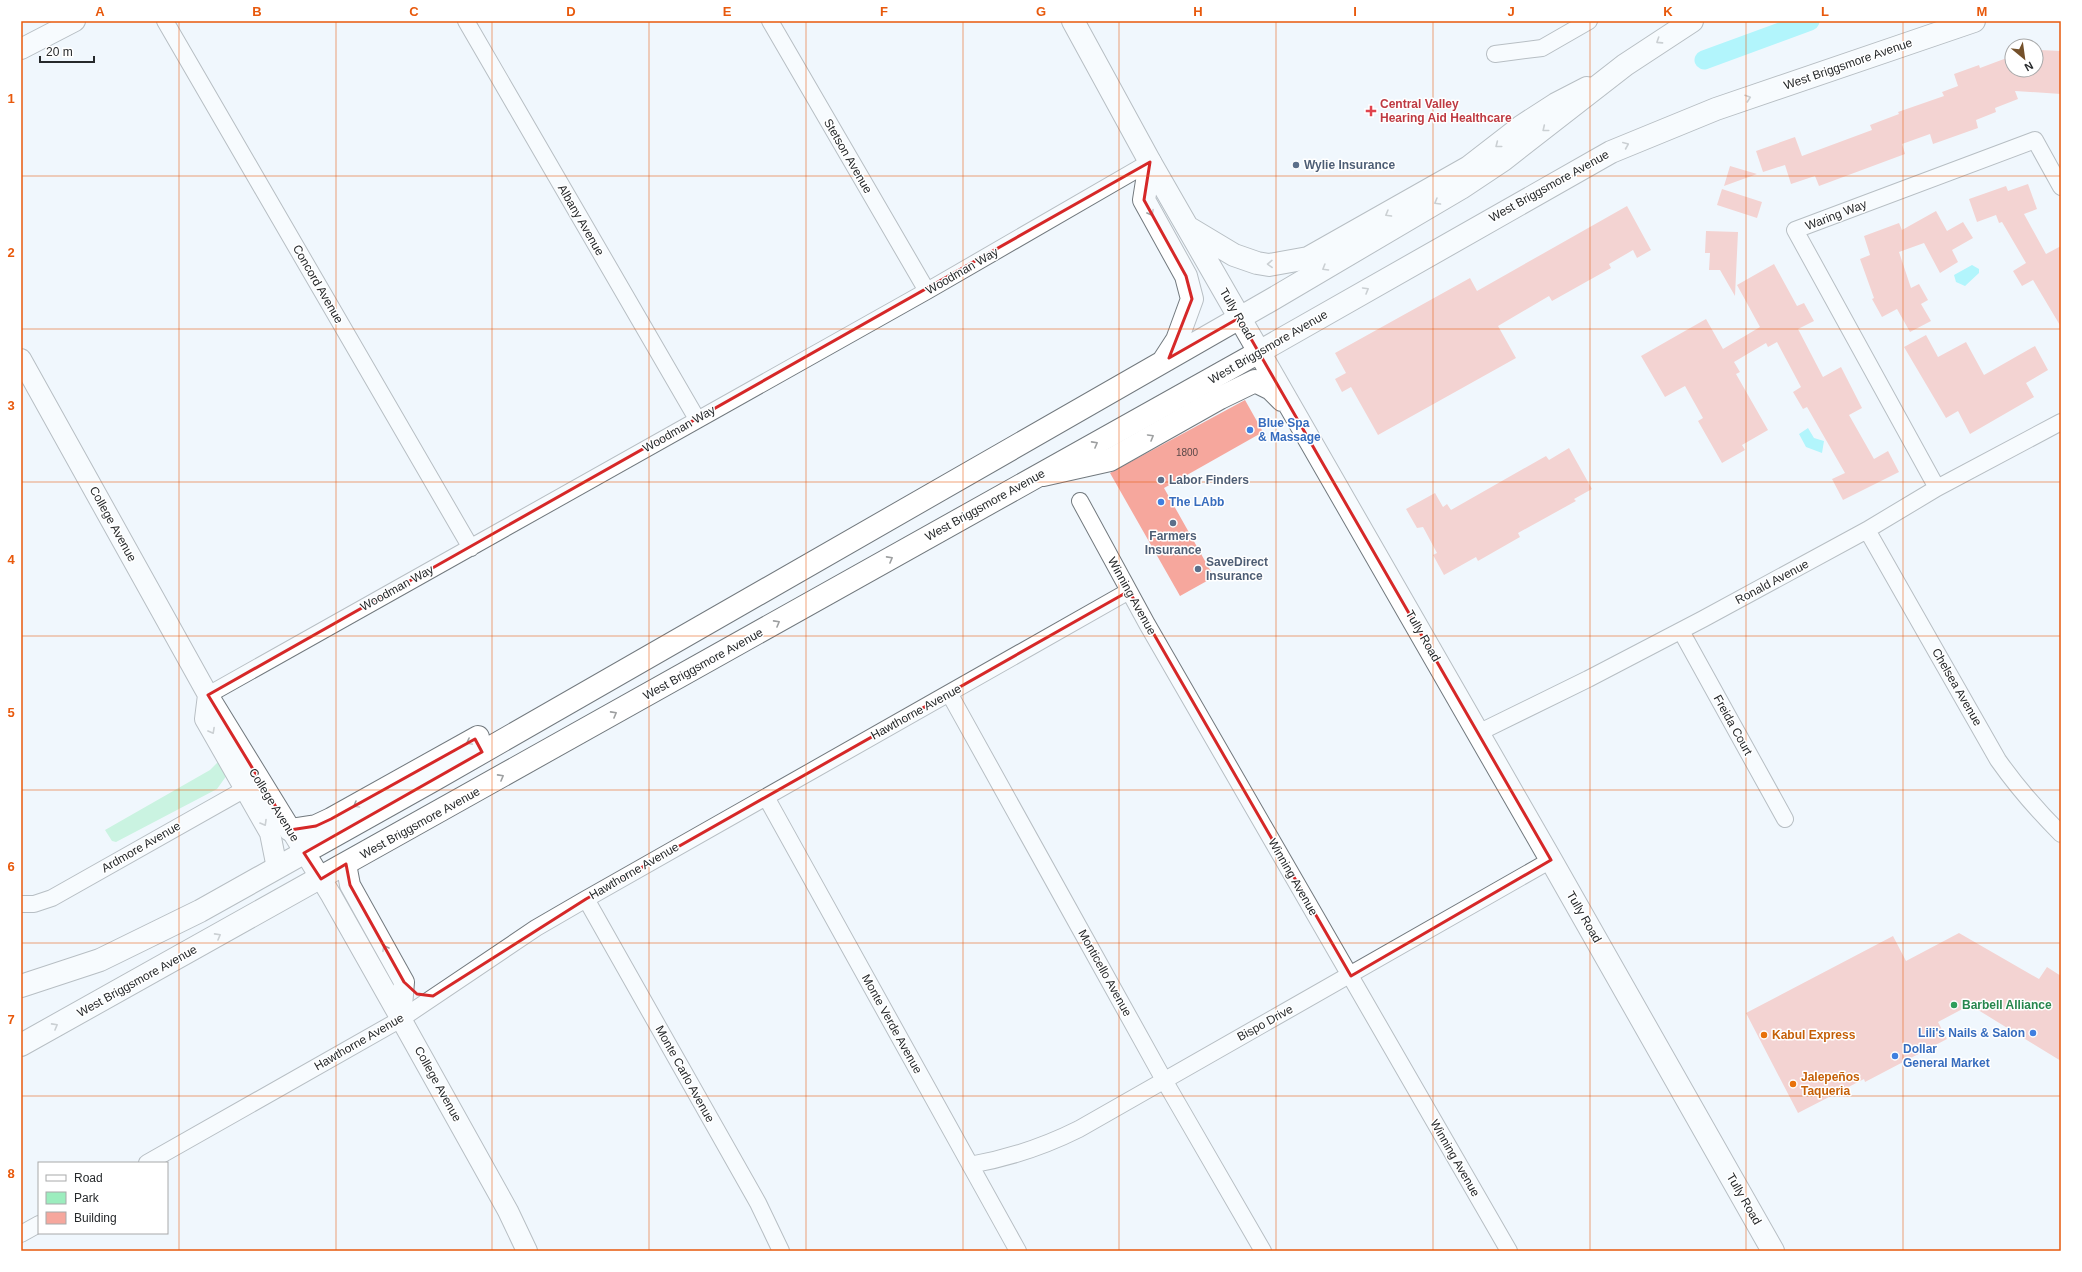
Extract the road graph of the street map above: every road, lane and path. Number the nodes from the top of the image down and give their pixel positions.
1 (75, 21) edge
2 (165, 21) edge
3 (466, 21) edge
4 (770, 21) edge
5 (1073, 21) edge
6 (1590, 21) edge
7 (1692, 21) edge
8 (1974, 21) edge
9 (21, 50) edge
10 (1495, 54) dead end
11 (1625, 65) junction
12 (1150, 162) junction
13 (2061, 187) edge
14 (1188, 227) junction
15 (927, 290) junction
16 (1239, 318) junction
17 (1259, 352) junction
18 (21, 358) edge
19 (1163, 361) junction
20 (1294, 412) junction
21 (696, 419) junction
22 (2060, 426) edge
23 (1036, 477) junction
24 (1937, 488) junction
25 (1080, 501) dead end
26 (1867, 530) junction
27 (471, 548) junction
28 (1129, 591) junction
29 (1681, 631) junction
30 (949, 693) junction
31 (208, 695) junction
32 (545, 715) junction
33 (1478, 732) junction
34 (252, 785) junction
35 (766, 797) junction
36 (1785, 819) dead end
37 (290, 830) junction
38 (2061, 834) edge
39 (304, 853) junction
40 (1552, 860) junction
41 (346, 864) junction
42 (277, 868) junction
43 (321, 879) junction
44 (586, 899) junction
45 (21, 904) edge
46 (1350, 976) junction
47 (404, 982) junction
48 (21, 986) edge
49 (433, 996) junction
50 (402, 1019) junction
51 (21, 1045) edge
52 (1164, 1080) junction
53 (149, 1162) edge
54 (970, 1165) junction
55 (38, 1225) edge
56 (21, 1234) edge
57 (527, 1251) edge
58 (781, 1251) edge
59 (1018, 1251) edge
60 (1264, 1251) edge
61 (1509, 1251) edge
62 (1773, 1251) edge

1 - 9 street
2 - 27 street, Concord Avenue
3 - 21 street, Albany Avenue
4 - 15 street, Stetson Avenue
5 - 12 main road, Tully Road
6 - 10 street
7 -> 11 main road
17 -> 8 main road, West Briggsmore Avenue
11 -> 14 main road
11 -> 16 main road
12 - 14 main road, Tully Road
12 - 15 street, Woodman Way
12 -> 19 main road
13 - 24 street, Waring Way
14 - 16 main road, Tully Road
15 - 21 street, Woodman Way
16 - 17 main road, Tully Road
16 - 19 main road
17 - 20 main road, Tully Road
23 -> 17 main road, West Briggsmore Avenue
18 - 31 street, College Avenue
19 - 32 main road
23 -> 20 main road
20 - 33 main road, Tully Road
21 - 27 street, Woodman Way
22 - 24 street, Ronald Avenue
41 -> 23 main road, West Briggsmore Avenue
24 - 26 street, Ronald Avenue
25 - 28 street, Winning Avenue
26 - 29 street, Ronald Avenue
26 - 38 street, Chelsea Avenue
27 - 31 street, Woodman Way
28 - 30 street, Hawthorne Avenue
28 - 46 street, Winning Avenue
29 - 33 street, Ronald Avenue
29 - 36 street, Freida Court
30 - 35 street, Hawthorne Avenue
30 - 52 street, Monticello Avenue
31 - 34 street
32 -> 37 main road
32 - 39 main road
33 - 40 main road, Tully Road
34 - 37 street, College Avenue
34 -> 42 street
34 - 45 street, Ardmore Avenue
35 - 44 street, Hawthorne Avenue
35 - 54 street, Monte Verde Avenue
37 - 39 street, College Avenue
39 - 42 main road
39 - 43 street, College Avenue
40 - 46 street, Bispo Drive
40 - 62 main road, Tully Road
41 - 43 main road, West Briggsmore Avenue
47 -> 41 street
42 - 48 main road
43 - 50 street, College Avenue
51 -> 43 main road, West Briggsmore Avenue
44 - 49 street, Hawthorne Avenue
44 - 58 street, Monte Carlo Avenue
46 - 52 street, Bispo Drive
46 - 61 street, Winning Avenue
47 - 49 street
47 - 50 street
49 - 50 street, Hawthorne Avenue
50 - 53 street, Hawthorne Avenue
50 - 57 street, College Avenue
52 - 54 street, Bispo Drive
52 - 60 street, Monticello Avenue
54 - 59 street, Monte Verde Avenue
55 - 56 street

